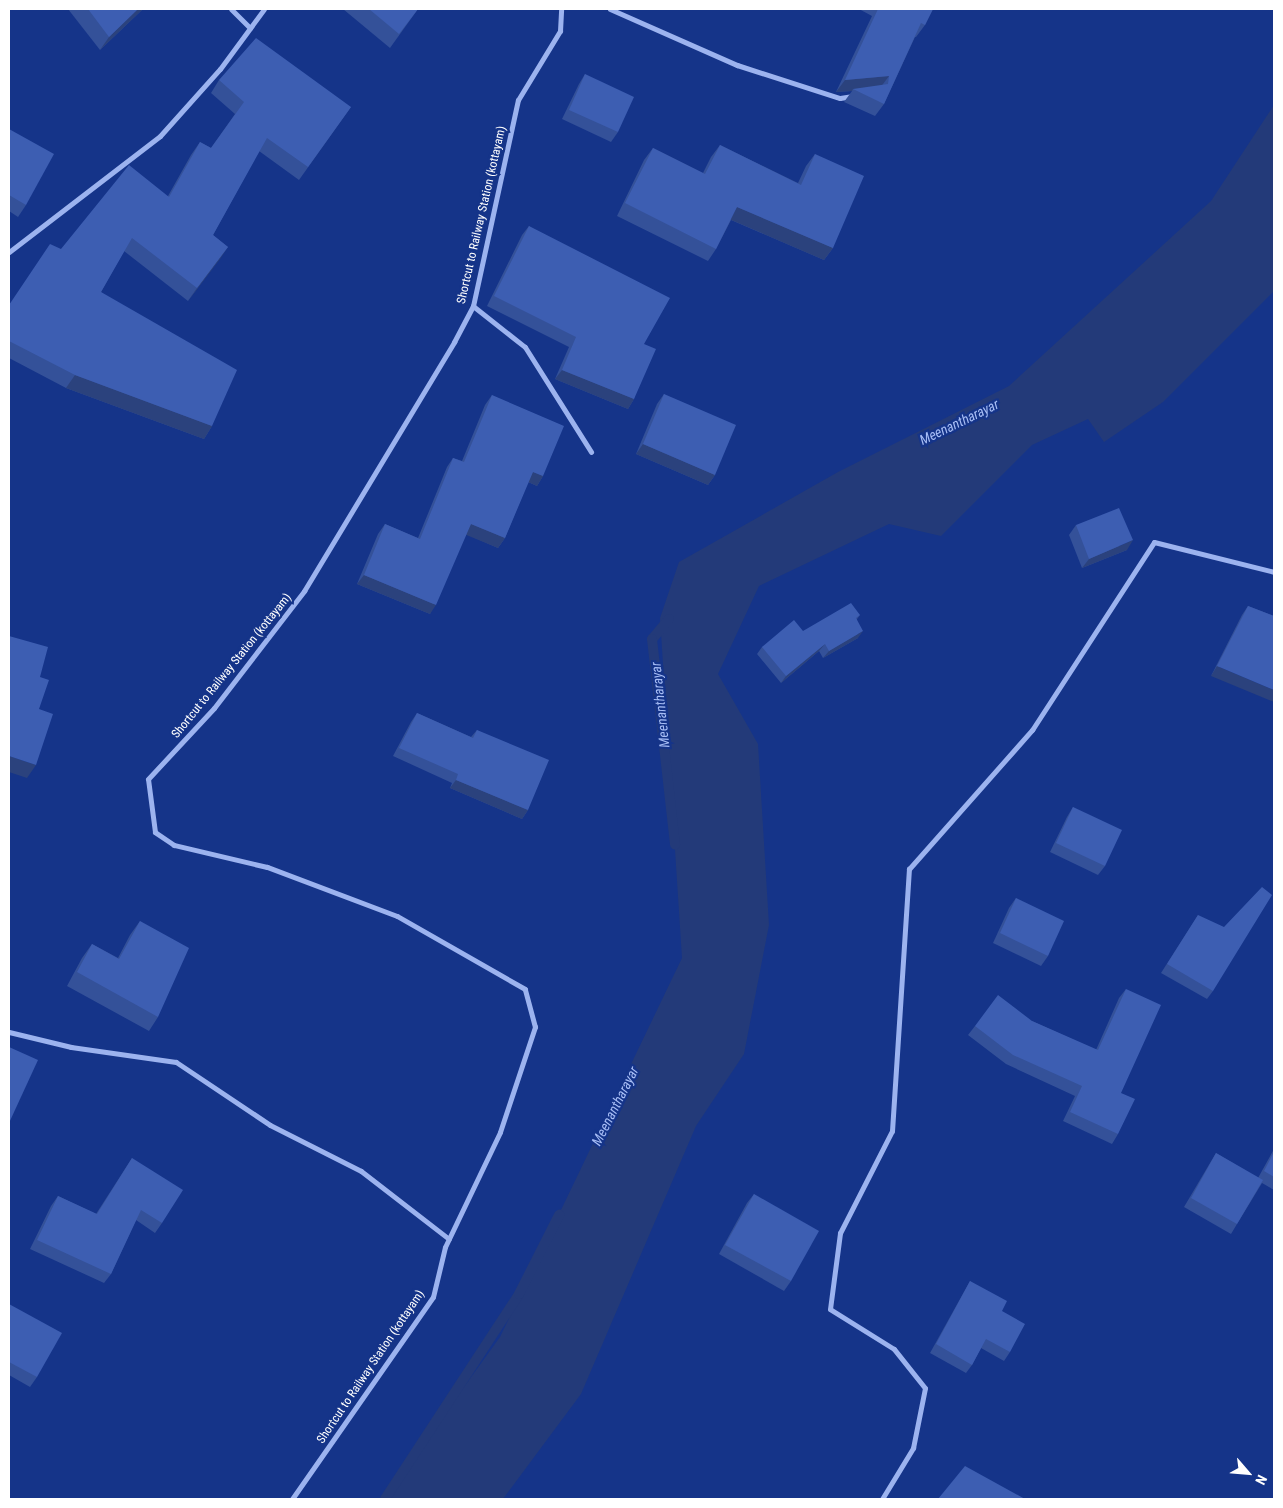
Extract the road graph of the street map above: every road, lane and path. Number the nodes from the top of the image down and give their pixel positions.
1 (231, 9) edge
2 (264, 9) edge
3 (561, 9) edge
4 (610, 9) edge
5 (250, 28) junction
6 (859, 95) edge
7 (9, 252) edge
8 (473, 306) junction
9 (591, 452) dead end
10 (1274, 572) edge
11 (9, 1032) edge
12 (449, 1239) junction
13 (292, 1499) edge
14 (882, 1499) edge

1 - 5 street
2 - 5 street
3 - 8 street, Shortcut to Railway Station (kottayam)
4 - 6 street
5 - 7 street
8 - 9 street
8 - 12 street, Shortcut to Railway Station (kottayam)
10 - 14 street
11 - 12 street
12 - 13 street, Shortcut to Railway Station (kottayam)

